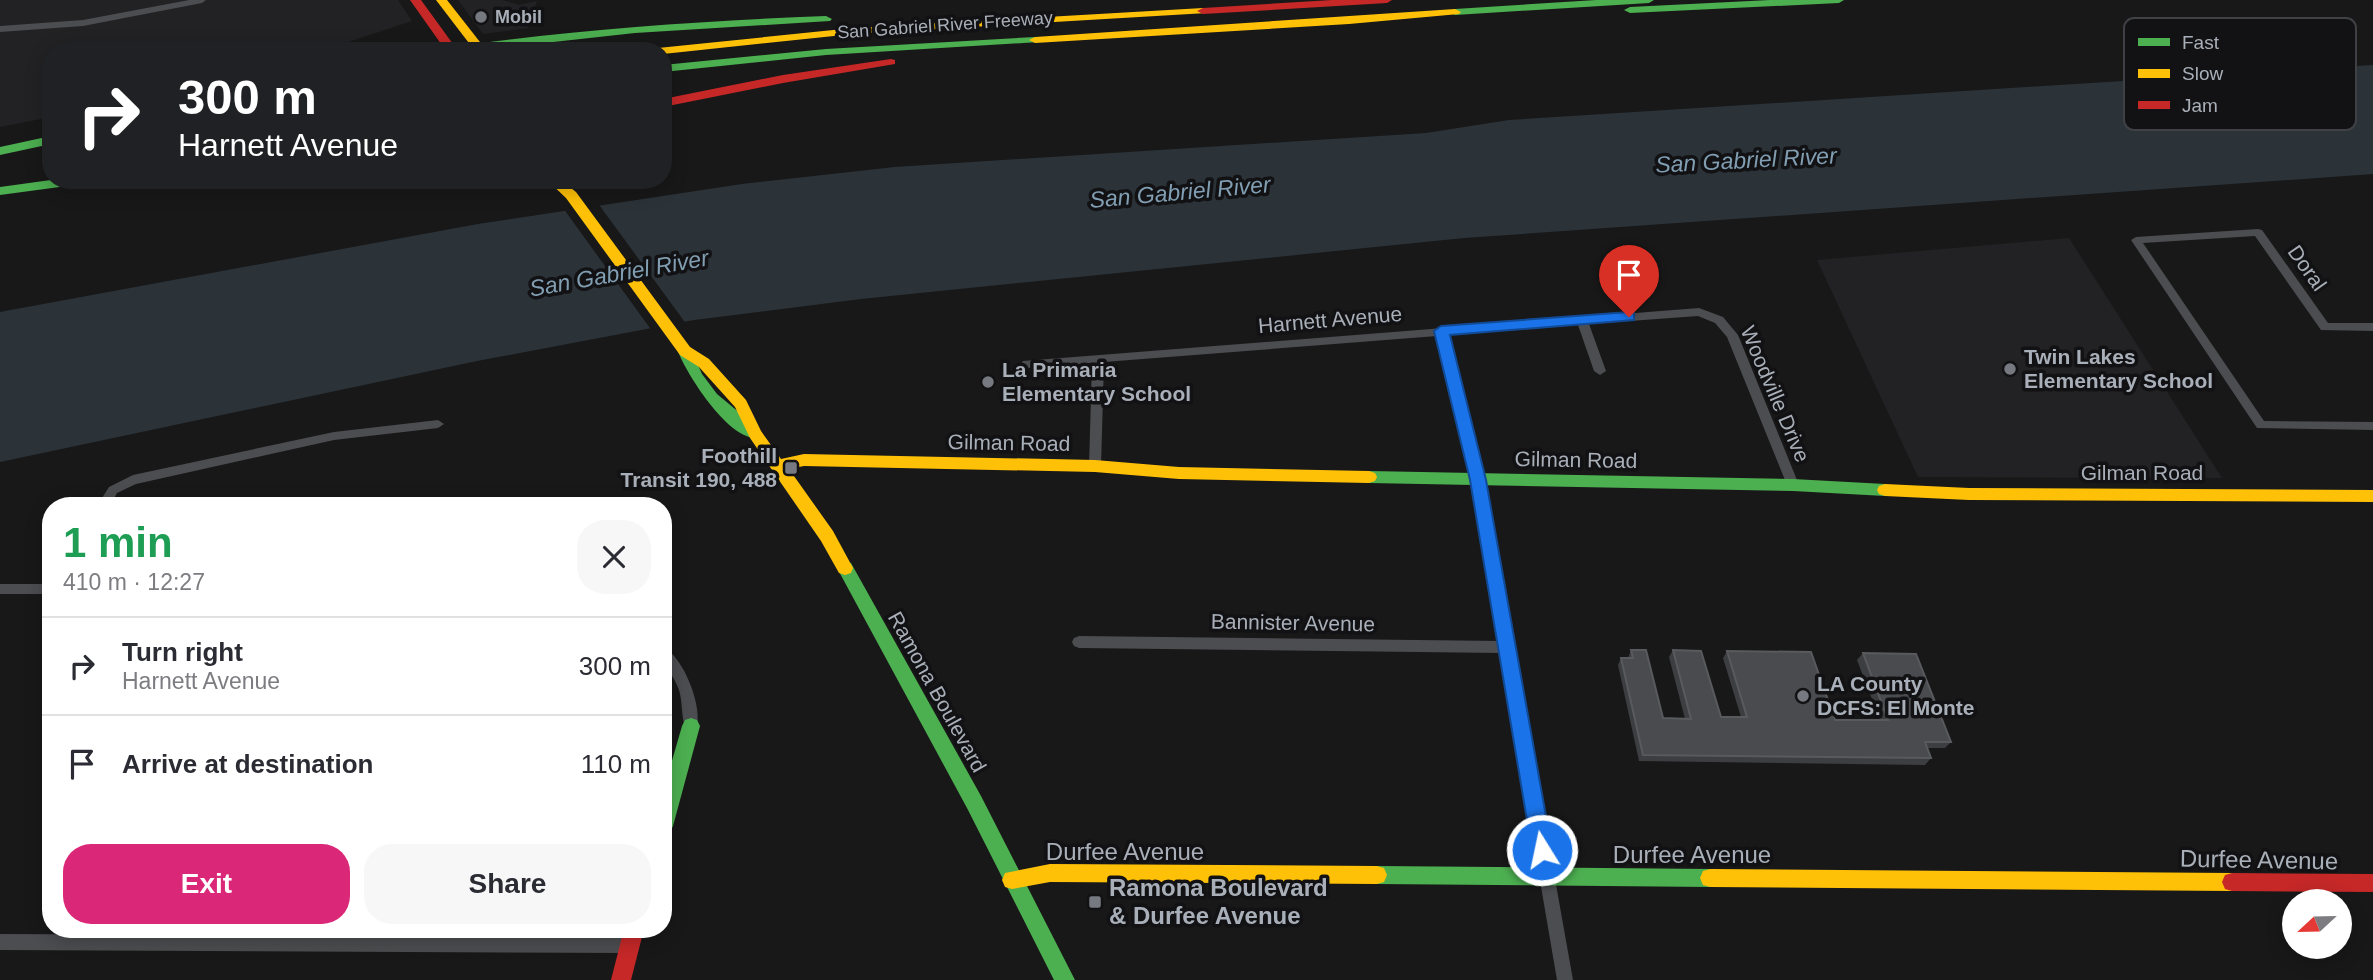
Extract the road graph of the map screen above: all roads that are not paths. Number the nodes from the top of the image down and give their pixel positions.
1 (202, 0) edge
2 (415, 0) edge
3 (442, 0) edge
4 (1387, 0) edge
5 (1648, 0) edge
6 (1839, 0) edge
7 (1804, 1) edge
8 (1128, 13) junction
9 (1349, 21) junction
10 (0, 29) edge
11 (1195, 29) junction
12 (444, 42) edge
13 (474, 42) edge
14 (529, 42) edge
15 (672, 50) edge
16 (672, 68) edge
17 (672, 101) edge
18 (42, 142) edge
19 (0, 151) edge
20 (42, 152) edge
21 (0, 159) edge
22 (42, 173) edge
23 (0, 180) edge
24 (42, 185) edge
25 (571, 189) edge
26 (0, 191) edge
27 (1582, 320) junction
28 (1719, 320) joint
29 (2373, 327) edge
30 (1441, 331) junction
31 (1098, 359) junction
32 (1027, 364) dead end
33 (1600, 371) dead end
34 (438, 424) dead end
35 (2373, 426) edge
36 (778, 466) junction
37 (1095, 466) junction
38 (1478, 480) junction
39 (1793, 485) junction
40 (2373, 496) edge
41 (109, 497) edge
42 (42, 588) edge
43 (0, 589) edge
44 (1079, 642) dead end
45 (1507, 647) junction
46 (672, 663) edge
47 (691, 726) joint
48 (672, 794) edge
49 (1546, 876) junction
50 (1012, 880) junction
51 (2373, 884) edge
52 (506, 938) edge
53 (632, 938) edge
54 (0, 942) edge
55 (621, 980) edge
56 (1065, 980) edge
57 (1565, 980) edge

1 - 10 street
2 - 12 main road
3 - 13 main road
4 - 8 main road, San Gabriel River Freeway
5 - 9 main road, San Gabriel River Freeway
6 - 7 main road
7 - 9 main road
8 - 14 main road
8 - 15 main road, San Gabriel River Freeway
9 - 11 main road, San Gabriel River Freeway
11 - 16 main road, San Gabriel River Freeway
11 - 17 main road
18 - 19 main road
20 - 21 main road
22 - 23 main road
24 - 26 main road
25 - 36 main road, Ramona Boulevard
27 - 28 street, Harnett Avenue
27 - 30 street, Harnett Avenue
27 - 33 street
28 - 39 street, Woodville Drive
29 - 35 street, Doral
30 - 31 street, Harnett Avenue
30 - 38 street
31 - 32 street, Harnett Avenue
31 - 37 street
34 - 41 street
36 - 37 main road, Gilman Road
36 - 50 main road, Ramona Boulevard
37 - 38 main road, Gilman Road
38 - 39 main road, Gilman Road
38 - 45 street
39 - 40 main road, Gilman Road
42 - 43 street
44 - 45 street, Bannister Avenue
45 - 49 street
46 - 47 street
47 - 48 main road
49 - 50 main road, Durfee Avenue
49 - 51 main road, Durfee Avenue
49 - 57 street
50 - 56 main road, Ramona Boulevard
52 - 54 street
53 - 55 main road

